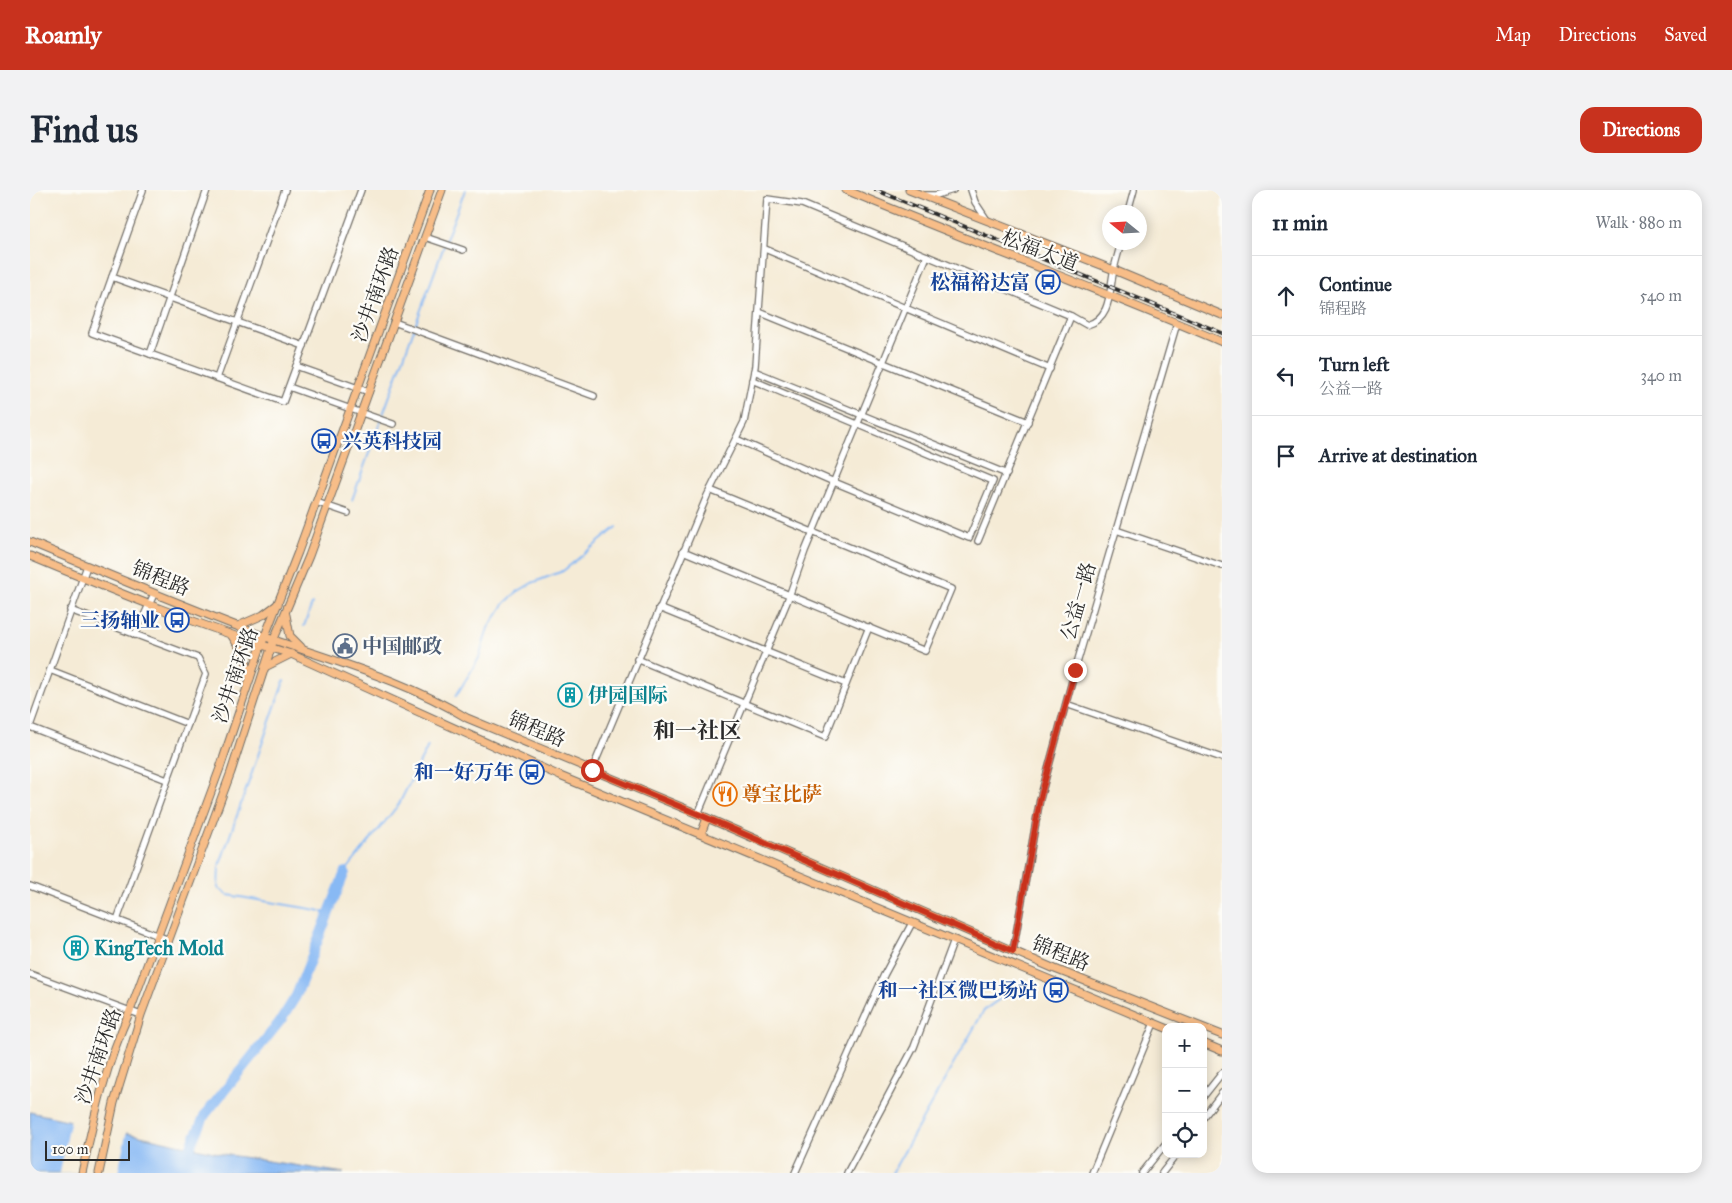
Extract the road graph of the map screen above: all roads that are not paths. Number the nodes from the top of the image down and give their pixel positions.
1 (143, 190) edge
2 (207, 190) edge
3 (285, 190) edge
4 (361, 190) edge
5 (430, 190) edge
6 (442, 190) edge
7 (846, 190) edge
8 (909, 190) edge
9 (953, 190) edge
10 (971, 190) edge
11 (1134, 190) edge
12 (920, 195) junction
13 (1130, 205) edge
14 (989, 222) junction
15 (425, 237) junction
16 (764, 249) junction
17 (463, 250) dead end
18 (1119, 250) edge
19 (927, 256) junction
20 (1114, 270) junction
21 (112, 277) junction
22 (1110, 295) junction
23 (170, 297) junction
24 (906, 309) junction
25 (760, 312) junction
26 (1222, 315) edge
27 (1072, 316) junction
28 (238, 321) junction
29 (394, 322) junction
30 (1177, 323) junction
31 (1222, 342) edge
32 (304, 346) junction
33 (150, 354) junction
34 (884, 362) junction
35 (296, 366) junction
36 (1050, 369) junction
37 (754, 370) junction
38 (217, 378) junction
39 (752, 380) junction
40 (289, 387) junction
41 (358, 388) junction
42 (369, 392) junction
43 (594, 396) dead end
44 (350, 409) junction
45 (361, 413) junction
46 (862, 415) junction
47 (1028, 422) junction
48 (858, 423) junction
49 (393, 424) dead end
50 (736, 438) junction
51 (1007, 474) junction
52 (834, 482) junction
53 (710, 490) junction
54 (316, 502) junction
55 (327, 505) junction
56 (348, 513) dead end
57 (1116, 530) junction
58 (812, 533) junction
59 (978, 541) dead end
60 (30, 542) edge
61 (683, 551) junction
62 (30, 556) edge
63 (87, 566) junction
64 (1222, 566) edge
65 (82, 578) junction
66 (154, 594) junction
67 (789, 595) junction
68 (278, 604) junction
69 (148, 605) junction
70 (659, 608) junction
71 (70, 610) junction
72 (285, 613) junction
73 (238, 626) junction
74 (869, 628) junction
75 (135, 635) junction
76 (232, 635) junction
77 (265, 636) junction
78 (274, 639) junction
79 (261, 646) junction
80 (301, 647) junction
81 (272, 648) junction
82 (766, 652) junction
83 (291, 654) junction
84 (637, 659) junction
85 (265, 667) junction
86 (50, 670) junction
87 (250, 678) junction
88 (846, 684) junction
89 (744, 704) junction
90 (1066, 704) junction
91 (188, 724) junction
92 (30, 726) edge
93 (1222, 758) edge
94 (592, 770) junction
95 (167, 780) junction
96 (698, 814) junction
97 (707, 818) junction
98 (701, 834) junction
99 (30, 886) edge
100 (117, 920) junction
101 (912, 923) junction
102 (158, 936) junction
103 (169, 940) junction
104 (954, 940) junction
105 (1013, 951) junction
106 (30, 974) edge
107 (130, 1011) junction
108 (141, 1015) junction
109 (1154, 1023) junction
110 (1162, 1026) edge
111 (1213, 1030) junction
112 (1222, 1030) edge
113 (1222, 1034) edge
114 (1207, 1045) edge
115 (1222, 1051) edge
116 (1222, 1073) edge
117 (1207, 1091) edge
118 (1222, 1093) edge
119 (1207, 1113) edge
120 (1162, 1148) edge
121 (1174, 1158) edge
122 (82, 1173) edge
123 (99, 1173) edge
124 (795, 1173) edge
125 (846, 1173) edge
126 (1092, 1173) edge
127 (1142, 1173) edge
128 (1162, 1173) edge

1 - 21 street
2 - 23 street
3 - 28 street
4 - 32 street
5 - 41 main road, 沙井南环路
6 - 15 main road, 沙井南环路
7 - 22 main road, 松福大道
8 - 12 main road, 松福大道
9 - 12 street
10 - 14 street
11 - 13 street
12 - 14 main road, 松福大道
14 - 20 main road, 松福大道
15 - 17 street
15 - 29 main road, 沙井南环路
16 - 19 street
16 - 24 street
16 - 25 street
18 - 20 street
19 - 24 street
19 - 27 street
20 - 22 street
20 - 26 main road, 松福大道
21 - 23 street
21 - 33 street
22 - 27 street
22 - 30 main road, 松福大道
23 - 28 street
23 - 33 street
24 - 34 street
24 - 36 street
25 - 34 street
25 - 37 street
27 - 36 street
28 - 32 street
28 - 38 street
29 - 42 main road, 沙井南环路
29 - 43 street
30 - 31 main road, 松福大道
30 - 57 street, 公益一路
32 - 35 street
33 - 38 street
34 - 46 street
34 - 47 street
35 - 40 street
35 - 41 street
36 - 47 street
37 - 39 street
37 - 46 street
38 - 40 street
39 - 48 street
39 - 50 street
40 - 44 street
41 - 42 street
41 - 44 main road, 沙井南环路
42 - 45 main road, 沙井南环路
44 - 45 street
44 - 54 main road, 沙井南环路
45 - 49 street
45 - 55 main road, 沙井南环路
46 - 48 street
46 - 51 street
47 - 51 street
48 - 52 street
48 - 52 street
50 - 52 street
50 - 53 street
51 - 59 street
52 - 58 street
53 - 58 street
53 - 61 street
54 - 55 street
54 - 68 main road, 沙井南环路
55 - 56 street
55 - 72 main road, 沙井南环路
57 - 64 street
57 - 90 street, 公益一路
58 - 67 street
58 - 74 street
60 - 63 main road, 锦程路
61 - 67 street
61 - 70 street
62 - 65 main road, 锦程路
63 - 65 street
63 - 66 main road, 锦程路
65 - 69 main road, 锦程路
65 - 71 street
66 - 69 street
66 - 73 main road, 锦程路
67 - 74 street
67 - 82 street
68 - 73 main road
68 - 77 main road, 沙井南环路
69 - 75 street
69 - 76 main road, 锦程路
70 - 82 street
70 - 84 street
71 - 75 street
71 - 86 street
72 - 78 main road, 沙井南环路
72 - 80 main road
73 - 77 main road, 锦程路
74 - 88 street
75 - 91 street
76 - 79 main road, 锦程路
76 - 87 main road
77 - 78 main road, 锦程路
77 - 79 main road, 沙井南环路
78 - 80 main road, 锦程路
78 - 81 main road, 沙井南环路
79 - 81 main road, 锦程路
79 - 87 main road, 沙井南环路
80 - 94 main road, 锦程路
81 - 83 main road, 锦程路
81 - 85 main road, 沙井南环路
82 - 88 street
82 - 89 street
83 - 85 main road
83 - 98 main road, 锦程路
84 - 89 street
84 - 94 street
85 - 103 main road, 沙井南环路
86 - 91 street
86 - 92 street
87 - 102 main road, 沙井南环路
88 - 89 street
89 - 96 street
90 - 93 street
90 - 105 street, 公益一路
91 - 95 street
92 - 95 street
94 - 96 main road, 锦程路
95 - 100 street
96 - 97 main road, 锦程路
97 - 98 main road
97 - 105 main road, 锦程路
98 - 101 main road, 锦程路
99 - 100 street
100 - 102 street
101 - 104 main road, 锦程路
101 - 124 street
102 - 103 street
102 - 107 main road, 沙井南环路
103 - 108 main road, 沙井南环路
104 - 109 main road, 锦程路
104 - 125 street
105 - 111 main road, 锦程路
106 - 107 street
107 - 108 street
107 - 122 main road, 沙井南环路
108 - 123 main road, 沙井南环路
109 - 110 main road, 锦程路
109 - 126 street
111 - 112 main road
111 - 113 main road, 锦程路
114 - 115 main road
116 - 117 street
118 - 119 street
120 - 127 street
121 - 128 street

